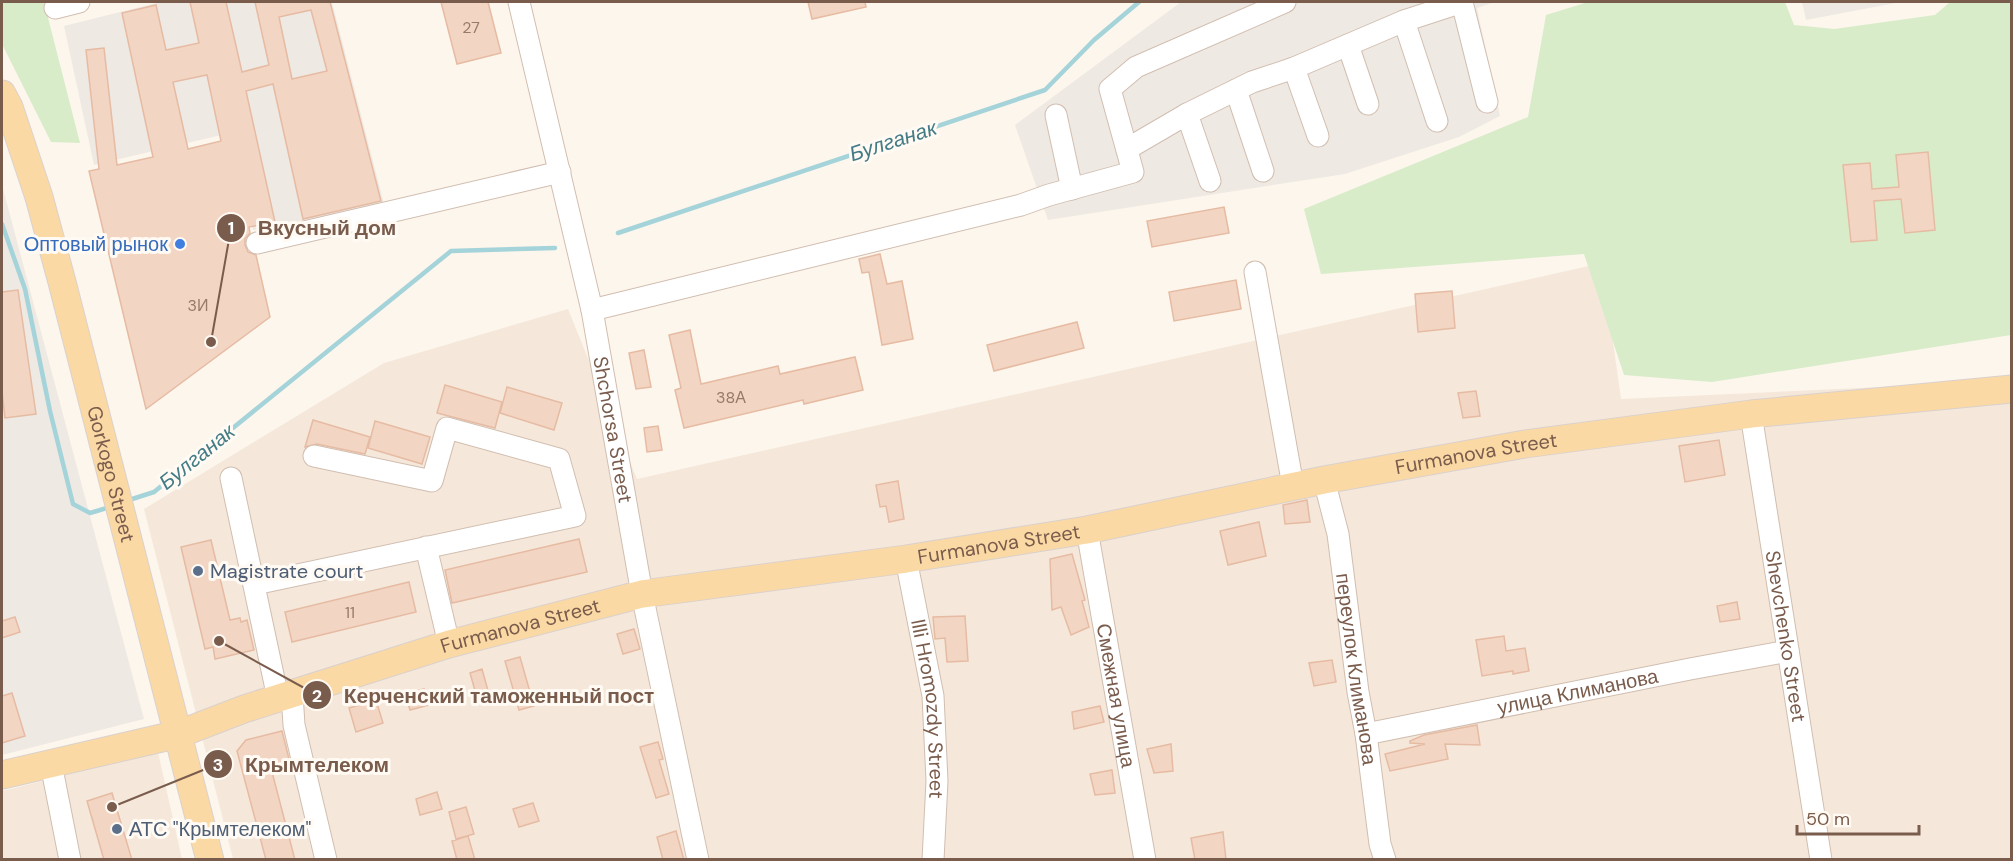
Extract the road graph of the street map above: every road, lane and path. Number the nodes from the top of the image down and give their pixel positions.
1 (79, 2) edge
2 (519, 2) edge
3 (1285, 2) edge
4 (1462, 2) edge
5 (55, 8) dead end
6 (1404, 21) junction
7 (1347, 45) junction
8 (1294, 68) junction
9 (1236, 90) junction
10 (2, 94) edge
11 (1487, 102) dead end
12 (1368, 104) dead end
13 (1187, 114) junction
14 (1056, 115) dead end
15 (1437, 121) dead end
16 (1318, 136) dead end
17 (1126, 149) junction
18 (1263, 171) dead end
19 (560, 172) junction
20 (1210, 181) dead end
21 (1071, 189) junction
22 (257, 243) dead end
23 (1255, 272) dead end
24 (592, 310) junction
25 (2012, 389) edge
26 (1750, 414) junction
27 (314, 456) dead end
28 (231, 478) dead end
29 (1324, 480) junction
30 (1293, 486) junction
31 (1087, 530) junction
32 (426, 548) junction
33 (906, 558) junction
34 (255, 584) junction
35 (642, 594) junction
36 (449, 644) junction
37 (1788, 651) junction
38 (285, 696) junction
39 (179, 734) junction
40 (1366, 734) junction
41 (51, 764) junction
42 (2, 776) edge
43 (70, 860) edge
44 (210, 860) edge
45 (326, 860) edge
46 (698, 860) edge
47 (933, 860) edge
48 (1145, 860) edge
49 (1385, 860) edge
50 (1821, 860) edge

1 - 5 lane
2 - 19 lane, Shchorsa Street
3 - 17 lane
4 - 6 lane
4 - 11 lane
6 - 7 lane
6 - 15 lane
7 - 8 lane
7 - 12 lane
8 - 9 lane
8 - 16 lane
9 - 13 lane
9 - 18 lane
10 - 39 main road, Gorkogo Street
13 - 17 lane
13 - 20 lane
14 - 21 lane
17 - 21 lane
19 - 22 lane
19 - 24 lane, Shchorsa Street
21 - 24 lane
23 - 30 lane
24 - 35 lane, Shchorsa Street
25 - 26 main road, Furmanova Street
26 - 29 main road, Furmanova Street
26 - 37 lane, Shevchenko Street
27 - 32 lane
28 - 34 lane
29 - 30 main road, Furmanova Street
29 - 40 lane, переулок Климанова
30 - 31 main road, Furmanova Street
31 - 33 main road, Furmanova Street
31 - 48 lane, Смежная улица
32 - 34 lane
32 - 36 lane
33 - 35 main road, Furmanova Street
33 - 47 lane, Illi Hromozdy Street
34 - 38 lane
35 - 36 main road, Furmanova Street
35 - 46 lane, Shchorsa Street
36 - 38 main road, Furmanova Street
37 - 40 lane, улица Климанова
37 - 50 lane, Shevchenko Street
38 - 39 main road, Furmanova Street
38 - 45 lane
39 - 41 main road, Furmanova Street
39 - 44 main road, Gorkogo Street
40 - 49 lane, переулок Климанова
41 - 42 main road, Furmanova Street
41 - 43 lane

